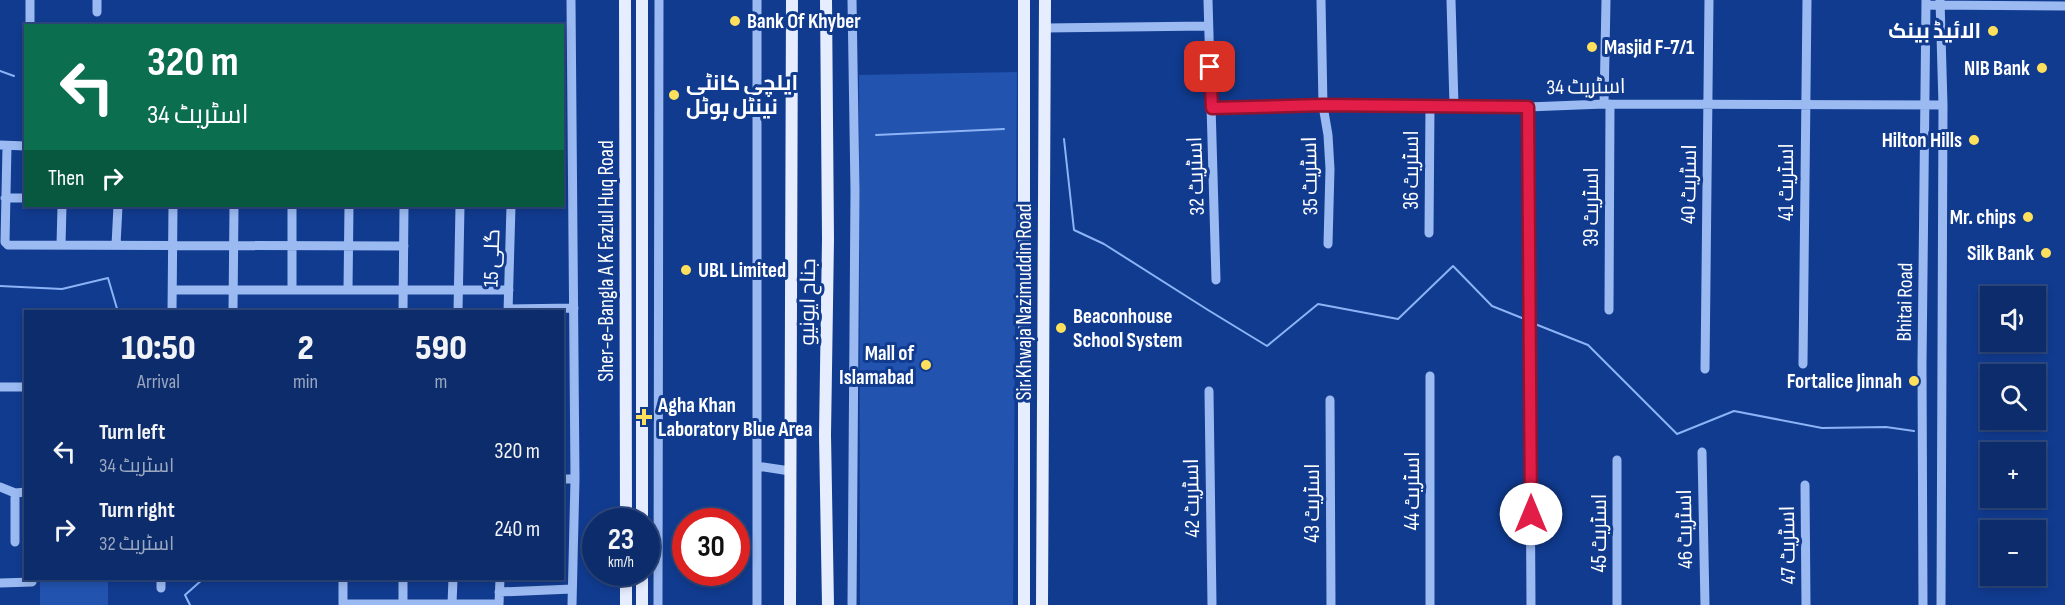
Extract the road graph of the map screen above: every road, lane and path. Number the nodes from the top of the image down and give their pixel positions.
1 (30, 0) edge
2 (97, 0) edge
3 (571, 0) edge
4 (624, 0) edge
5 (642, 0) edge
6 (659, 0) edge
7 (757, 0) edge
8 (792, 0) edge
9 (826, 0) edge
10 (852, 0) edge
11 (1024, 0) edge
12 (1045, 0) edge
13 (1208, 0) edge
14 (1321, 0) edge
15 (1451, 0) edge
16 (1606, 0) edge
17 (1709, 0) edge
18 (1807, 0) edge
19 (1926, 3) edge
20 (1941, 3) edge
21 (2065, 6) edge
22 (97, 12) dead end
23 (30, 24) edge
24 (1208, 26) junction
25 (1044, 28) junction
26 (1607, 104) junction
27 (1708, 104) junction
28 (1805, 104) junction
29 (1925, 104) junction
30 (1323, 105) junction
31 (1454, 105) junction
32 (1943, 105) junction
33 (1430, 106) junction
34 (1528, 107) junction
35 (1212, 108) junction
36 (3, 146) edge
37 (24, 146) edge
38 (6, 198) junction
39 (24, 198) edge
40 (564, 201) edge
41 (573, 202) junction
42 (62, 207) edge
43 (118, 207) edge
44 (173, 207) edge
45 (234, 207) edge
46 (292, 207) edge
47 (349, 207) edge
48 (404, 207) edge
49 (460, 207) edge
50 (511, 207) edge
51 (1429, 233) dead end
52 (1328, 244) dead end
53 (61, 245) junction
54 (116, 245) junction
55 (173, 245) junction
56 (234, 246) junction
57 (292, 246) junction
58 (349, 246) junction
59 (404, 246) junction
60 (1216, 280) dead end
61 (172, 290) junction
62 (233, 290) junction
63 (292, 290) junction
64 (348, 290) junction
65 (404, 290) junction
66 (458, 290) junction
67 (509, 290) junction
68 (574, 308) junction
69 (172, 310) edge
70 (233, 310) edge
71 (404, 310) edge
72 (458, 310) edge
73 (508, 310) edge
74 (1609, 310) dead end
75 (564, 364) edge
76 (574, 364) junction
77 (1803, 364) dead end
78 (1922, 364) junction
79 (1941, 364) junction
80 (1705, 369) dead end
81 (1430, 376) dead end
82 (0, 387) edge
83 (24, 387) edge
84 (1209, 391) dead end
85 (1330, 400) dead end
86 (564, 418) edge
87 (574, 418) junction
88 (626, 449) junction
89 (642, 451) junction
90 (658, 452) junction
91 (1702, 452) dead end
92 (1617, 460) dead end
93 (757, 466) junction
94 (790, 471) junction
95 (564, 479) edge
96 (575, 479) junction
97 (1805, 485) dead end
98 (7, 490) edge
99 (24, 492) edge
100 (626, 508) edge
101 (642, 508) edge
102 (15, 542) dead end
103 (343, 580) edge
104 (403, 580) edge
105 (453, 580) edge
106 (500, 580) edge
107 (32, 582) dead end
108 (0, 583) edge
109 (626, 586) edge
110 (642, 586) edge
111 (572, 589) junction
112 (499, 591) junction
113 (343, 604) edge
114 (403, 604) edge
115 (452, 604) edge
116 (499, 604) edge
117 (572, 605) edge
118 (626, 605) edge
119 (642, 605) edge
120 (658, 605) edge
121 (757, 605) edge
122 (790, 605) edge
123 (828, 605) edge
124 (852, 605) edge
125 (1024, 605) edge
126 (1042, 605) edge
127 (1212, 605) edge
128 (1331, 605) edge
129 (1430, 605) edge
130 (1531, 605) edge
131 (1617, 605) edge
132 (1705, 605) edge
133 (1806, 605) edge
134 (1923, 605) edge
135 (1941, 605) edge

1 - 23 street
2 - 22 street
3 - 41 street
4 - 88 main road, Sher-e-Bangla A K Fazlul Huq Road
5 - 89 main road, Sher-e-Bangla A K Fazlul Huq Road
6 - 90 street
7 - 93 street
8 - 94 main road, جناح ایونیو
9 - 123 main road, جناح ایونیو
10 - 124 street
11 - 125 main road, Sir Khwaja Nazimuddin Road
12 - 25 main road, Sir Khwaja Nazimuddin Road
13 - 24 street, اسٹریٹ 32
14 - 30 street, اسٹریٹ 35
15 - 31 street
16 - 26 street, اسٹریٹ 39
17 - 27 street, اسٹریٹ 40
18 - 28 street, اسٹریٹ 41
19 - 20 street
19 - 29 street, Bhitai Road
20 - 21 street
20 - 32 street, Bhitai Road
24 - 25 street
24 - 35 street, اسٹریٹ 32
25 - 126 main road, Sir Khwaja Nazimuddin Road
26 - 27 street, اسٹریٹ 34
26 - 34 street, اسٹریٹ 34
26 - 74 street, اسٹریٹ 39
27 - 28 street, اسٹریٹ 34
27 - 80 street, اسٹریٹ 40
28 - 29 street, اسٹریٹ 34
28 - 77 street, اسٹریٹ 41
29 - 32 street, اسٹریٹ 34
29 - 78 street, Bhitai Road
30 - 33 street, اسٹریٹ 34
30 - 35 street, اسٹریٹ 34
30 - 52 street, اسٹریٹ 35
31 - 33 street, اسٹریٹ 34
31 - 34 street, اسٹریٹ 34
32 - 79 street, Bhitai Road
33 - 51 street, اسٹریٹ 36
34 - 130 street
35 - 60 street, اسٹریٹ 32
36 - 37 street
36 - 38 street
38 - 39 street
38 - 53 street
40 - 41 street
41 - 68 street
42 - 53 street
43 - 54 street
44 - 55 street
45 - 56 street
46 - 57 street
47 - 58 street
48 - 59 street
49 - 66 street
50 - 67 street, گلی 15
53 - 54 street
54 - 55 street
55 - 56 street
55 - 61 street
56 - 57 street
56 - 62 street
57 - 58 street
57 - 63 street
58 - 59 street
58 - 64 street
59 - 65 street
61 - 62 street
61 - 69 street
62 - 63 street
62 - 70 street
63 - 64 street
64 - 65 street
65 - 66 street
65 - 71 street
66 - 67 street
66 - 72 street
67 - 73 street, گلی 15
68 - 73 street
68 - 76 street
75 - 76 street
76 - 87 street
78 - 79 street
78 - 134 street, Bhitai Road
79 - 135 street, Bhitai Road
81 - 129 street, اسٹریٹ 44
82 - 83 street
84 - 127 street, اسٹریٹ 42
85 - 128 street, اسٹریٹ 43
86 - 87 street
87 - 96 street
88 - 89 main road
88 - 100 main road, Sher-e-Bangla A K Fazlul Huq Road
89 - 90 street
89 - 101 main road, Sher-e-Bangla A K Fazlul Huq Road
90 - 120 street
91 - 132 street, اسٹریٹ 46
92 - 131 street, اسٹریٹ 45
93 - 94 street
93 - 121 street
94 - 122 main road, جناح ایونیو
95 - 96 street
96 - 111 street
97 - 133 street, اسٹریٹ 47
98 - 99 street
98 - 102 street
103 - 113 street
104 - 114 street
105 - 115 street
106 - 112 street
107 - 108 street
109 - 118 main road
110 - 119 main road
111 - 112 street
111 - 117 street
112 - 116 street
113 - 114 street
114 - 115 street
115 - 116 street

